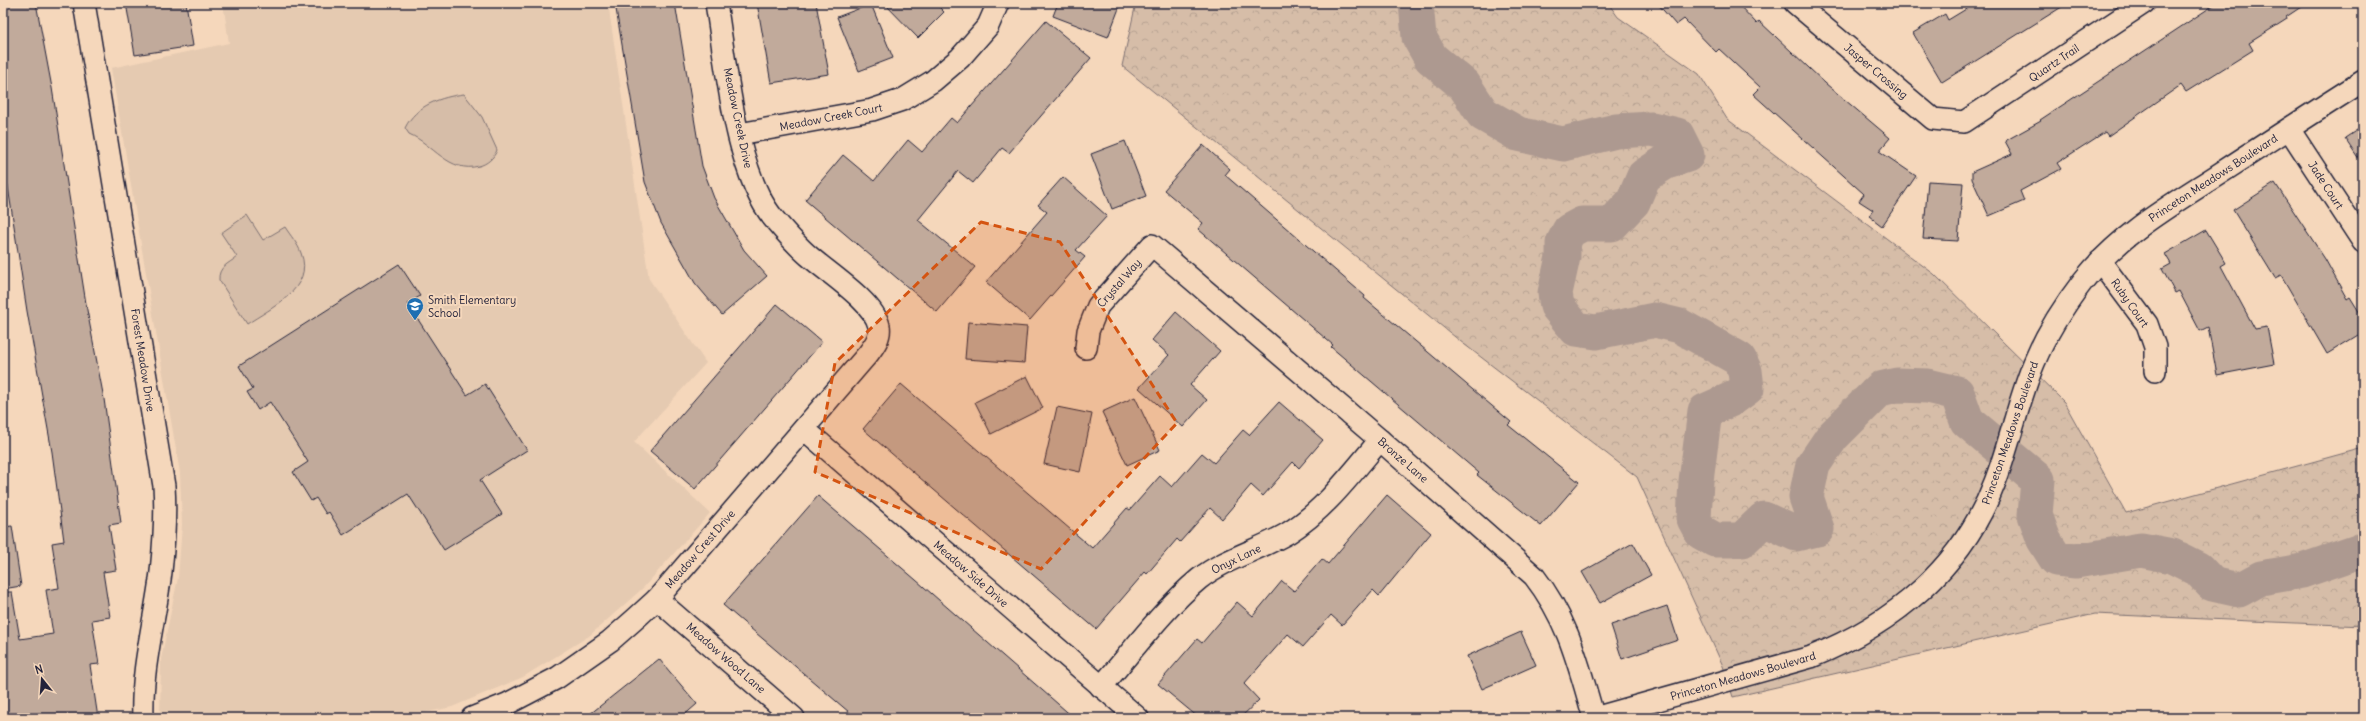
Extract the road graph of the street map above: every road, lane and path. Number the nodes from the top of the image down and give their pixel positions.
1 (84, 3) edge
2 (716, 3) edge
3 (998, 3) edge
4 (1795, 3) edge
5 (2144, 3) edge
6 (2363, 81) edge
7 (1964, 122) joint
8 (2289, 128) junction
9 (739, 134) junction
10 (2363, 242) edge
11 (1152, 245) joint
12 (2100, 261) junction
13 (879, 328) joint
14 (1086, 348) dead end
15 (2155, 371) dead end
16 (804, 429) junction
17 (1380, 440) junction
18 (657, 599) junction
19 (1101, 687) junction
20 (143, 718) edge
21 (472, 718) edge
22 (794, 718) edge
23 (1138, 718) edge
24 (1594, 718) edge

1 - 20 street, Forest Meadow Drive
2 - 9 street, Meadow Creek Drive
3 - 9 street, Meadow Creek Court
4 - 7 street, Jasper Crossing
5 - 7 street, Quartz Trail
6 - 8 street, Princeton Meadows Boulevard
8 - 10 street, Jade Court
8 - 12 street, Princeton Meadows Boulevard
9 - 13 street, Meadow Creek Drive
11 - 14 street, Crystal Way
11 - 17 street, Bronze Lane
12 - 15 street, Ruby Court
12 - 24 street, Princeton Meadows Boulevard
13 - 16 street, Meadow Crest Drive
16 - 18 street, Meadow Crest Drive
16 - 19 street, Meadow Side Drive
17 - 19 street, Onyx Lane
17 - 24 street, Bronze Lane
18 - 21 street, Meadow Crest Drive
18 - 22 street, Meadow Wood Lane
19 - 23 street, Meadow Side Drive

